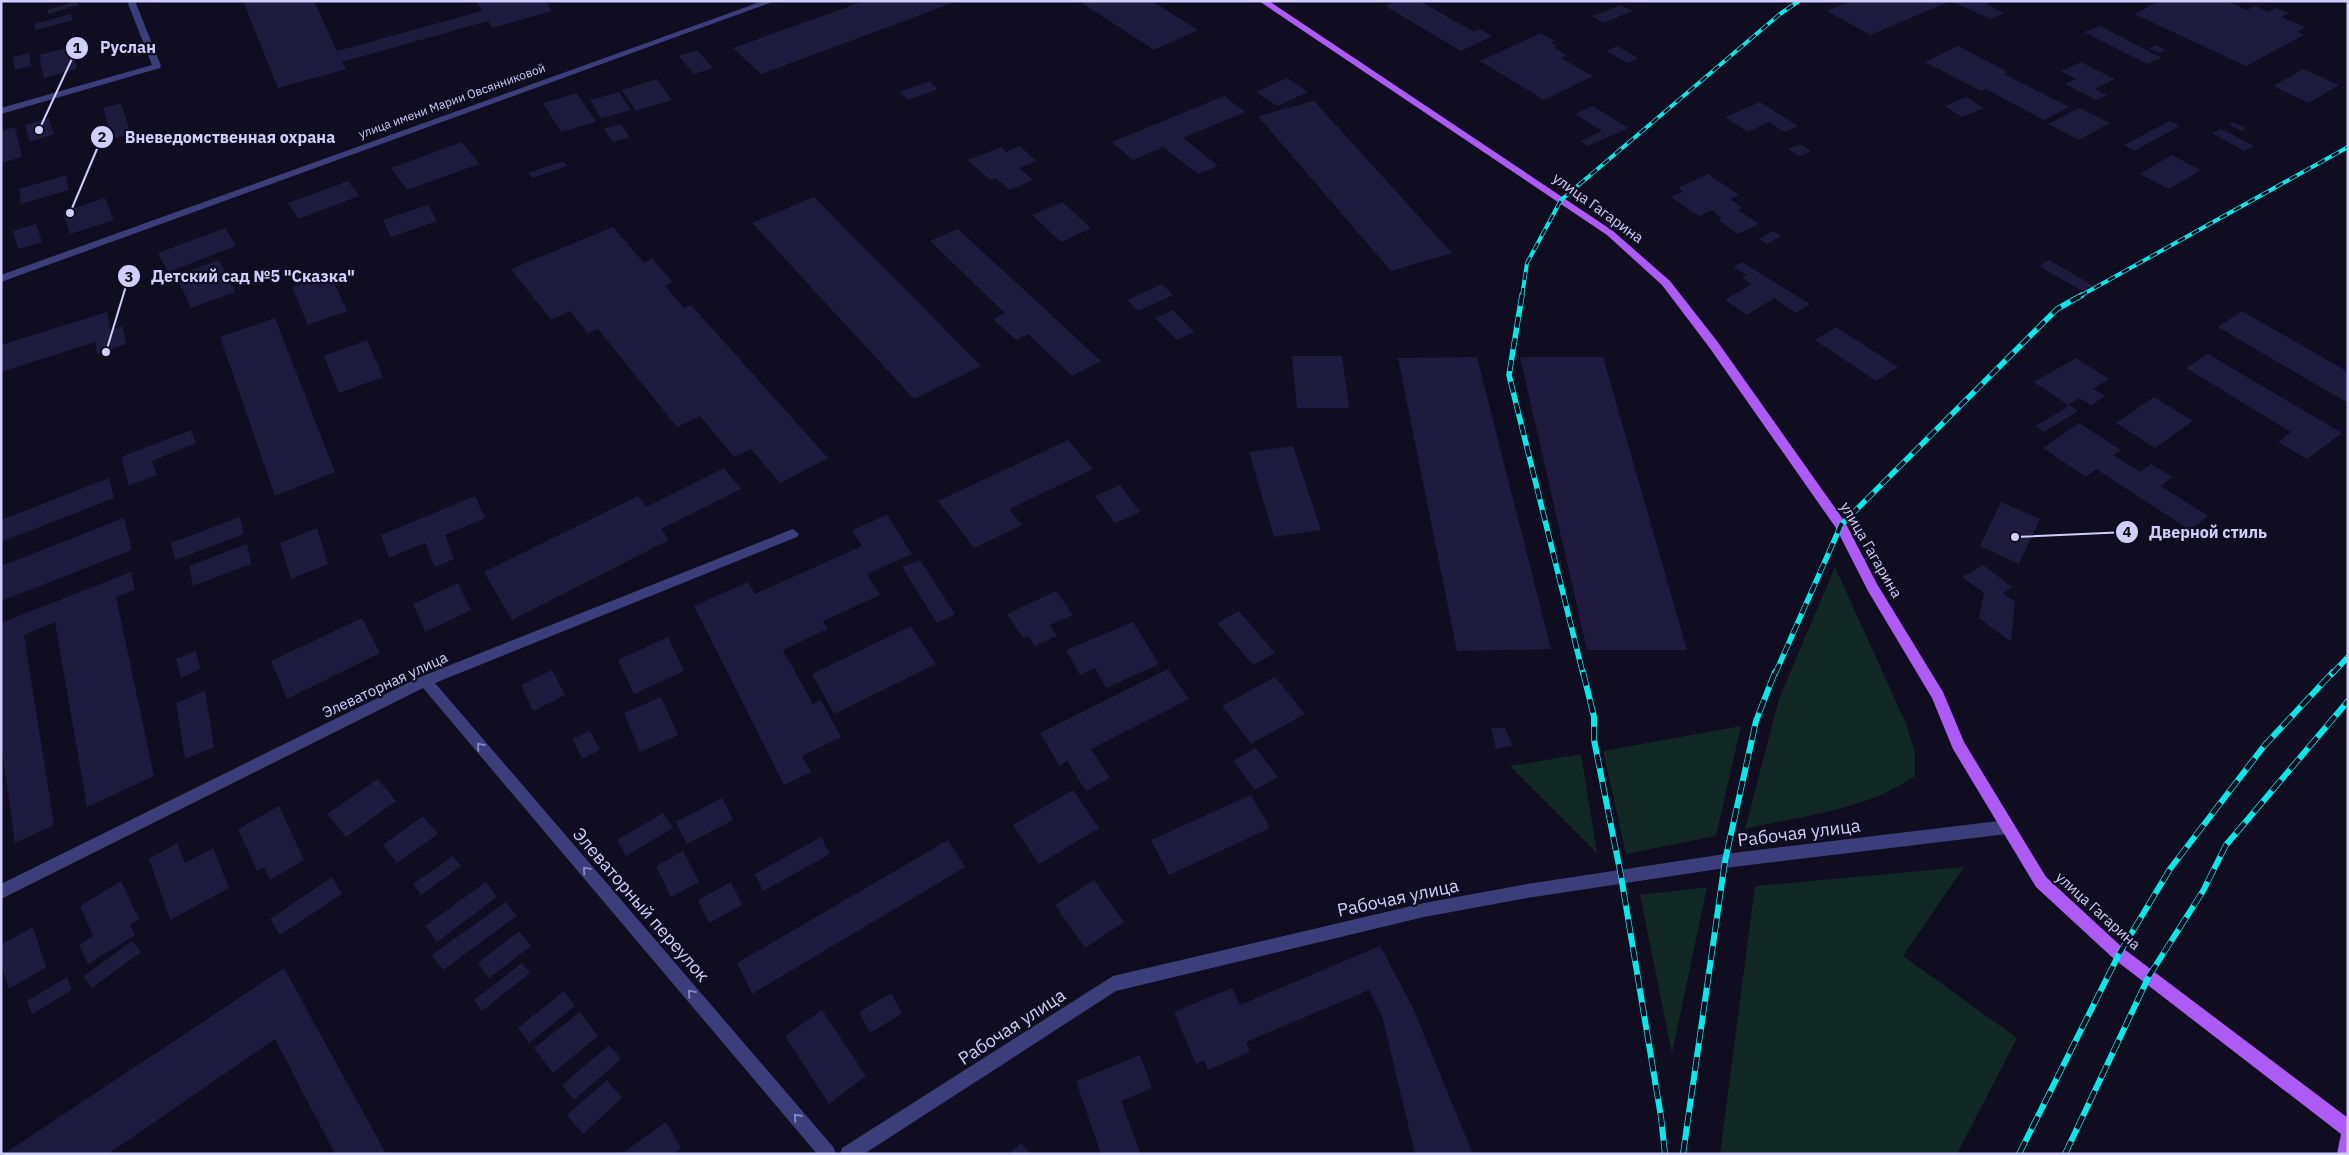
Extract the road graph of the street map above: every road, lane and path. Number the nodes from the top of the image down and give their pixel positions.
1 (131, 1) edge
2 (771, 1) edge
3 (1263, 1) edge
4 (1, 111) edge
5 (1, 280) edge
6 (793, 534) dead end
7 (425, 681) junction
8 (2007, 827) junction
9 (1, 892) edge
10 (2348, 1129) edge
11 (2348, 1137) edge
12 (828, 1154) edge
13 (848, 1154) edge
14 (2344, 1154) edge

1 - 4 street
2 - 5 street, улица имени Марии Овсянниковой
3 - 8 main road, улица Гагарина
6 - 7 street, Элеваторная улица
7 - 9 street, Элеваторная улица
12 -> 7 street, Элеваторный переулок
8 - 10 main road, улица Гагарина
8 - 13 street, Рабочая улица
11 - 14 main road

